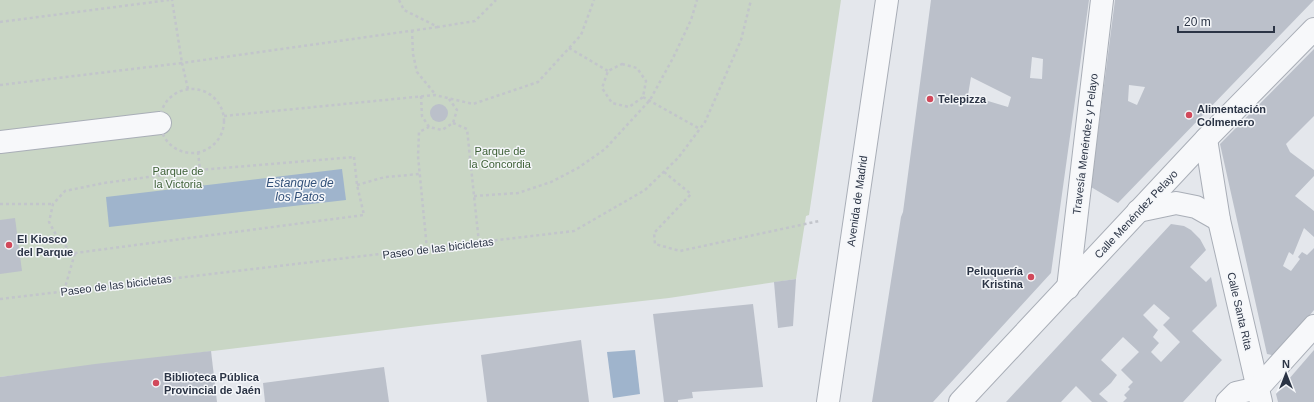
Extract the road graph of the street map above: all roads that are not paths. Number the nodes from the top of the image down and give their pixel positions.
1 (887, 0) edge
2 (1102, 0) edge
3 (1314, 29) edge
4 (160, 123) road end
5 (1206, 139) junction
6 (0, 142) edge
7 (1138, 211) junction
8 (1220, 220) junction
9 (1068, 288) junction
10 (1314, 326) edge
11 (1260, 395) edge
12 (828, 402) edge
13 (960, 402) edge
14 (1227, 402) edge

1 - 12 street, Avenida de Madrid
2 - 9 street, Travesía Menéndez y Pelayo
3 - 5 street, Calle Menéndez Pelayo
4 - 6 street
5 - 7 street, Calle Menéndez Pelayo
5 - 8 street, Calle Santa Rita
7 - 8 street
7 - 9 street, Calle Menéndez Pelayo
8 - 11 street, Calle Santa Rita
9 - 13 street, Calle Menéndez Pelayo
10 - 11 street
11 - 14 street

